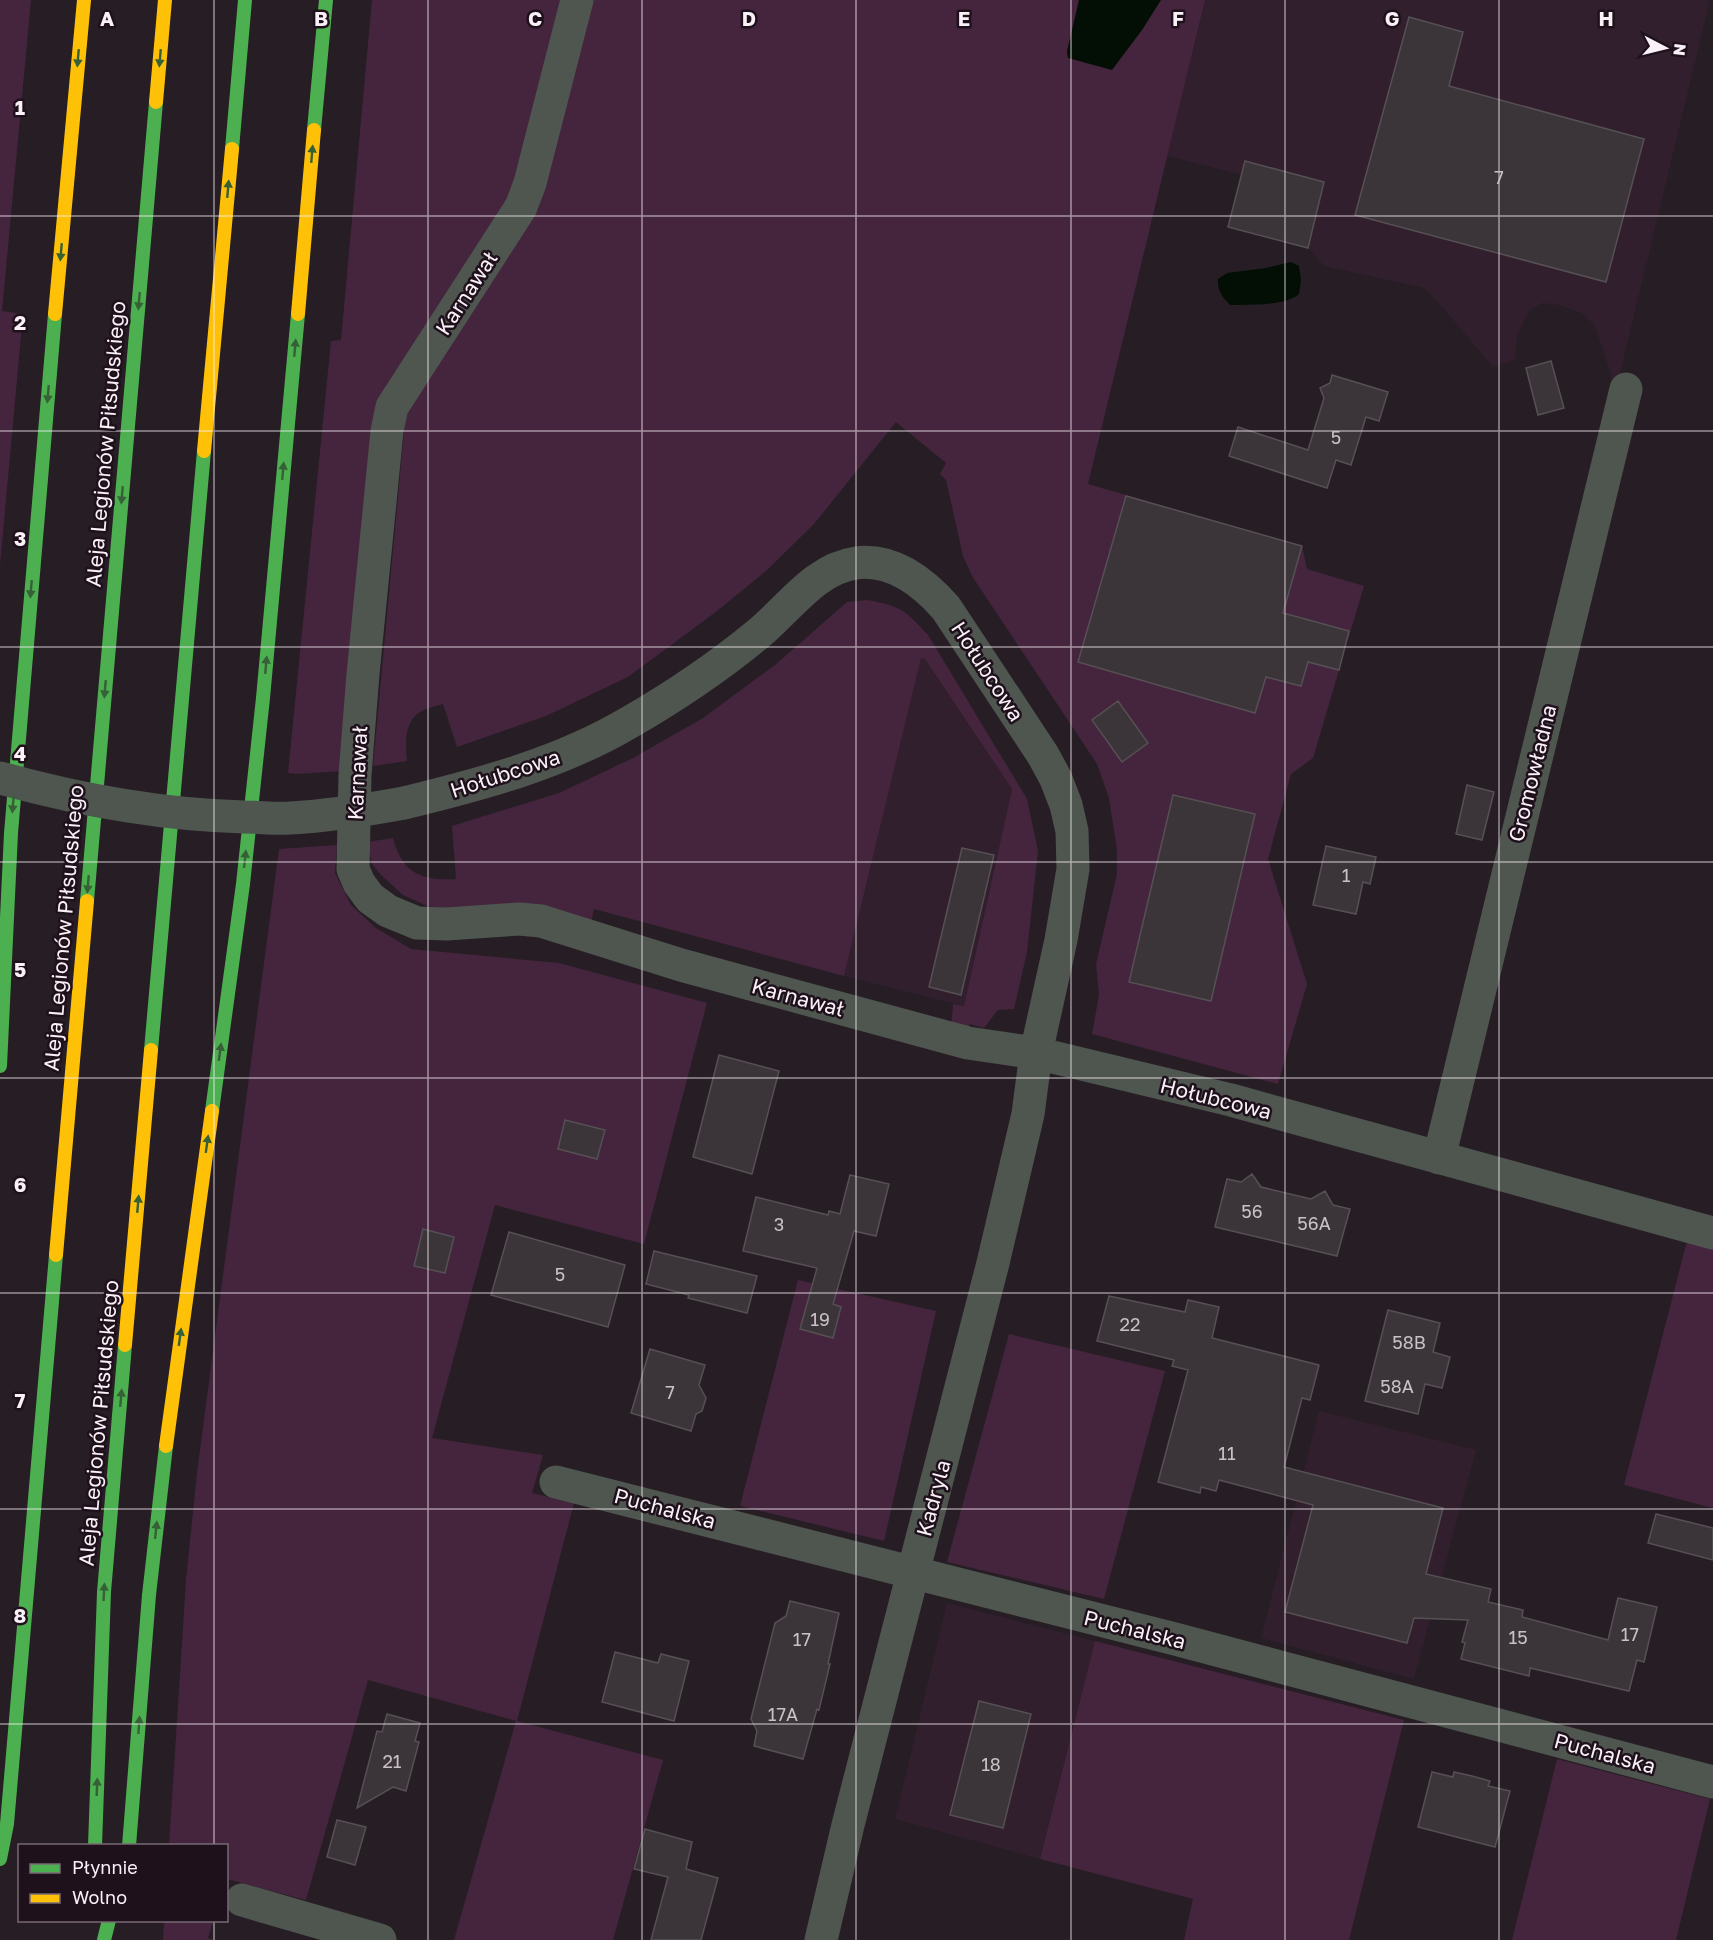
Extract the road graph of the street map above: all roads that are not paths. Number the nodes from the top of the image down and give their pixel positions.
1 (84, 0) edge
2 (165, 0) edge
3 (245, 0) edge
4 (326, 0) edge
5 (577, 0) edge
6 (1626, 389) dead end
7 (0, 777) edge
8 (1036, 1053) junction
9 (0, 1066) edge
10 (1439, 1158) junction
11 (1713, 1233) edge
12 (556, 1482) dead end
13 (913, 1573) junction
14 (1713, 1782) edge
15 (95, 1844) edge
16 (129, 1844) edge
17 (0, 1859) edge
18 (242, 1900) dead end
19 (108, 1922) edge
20 (104, 1940) edge
21 (380, 1940) edge
22 (821, 1940) edge

1 -> 9 highway
2 -> 17 highway, Aleja Legionów Piłsudskiego
15 -> 3 highway, Aleja Legionów Piłsudskiego
16 -> 4 highway
5 - 8 street, Karnawał
6 - 10 street, Gromowładna
7 - 8 street, Hołubcowa, bridge
8 - 10 street, Hołubcowa
8 - 13 street, Kadryla
10 - 11 street, Hołubcowa
12 - 13 street, Puchalska
13 - 14 street, Puchalska
13 - 22 street, Kadryla
18 - 21 street
19 - 20 highway

